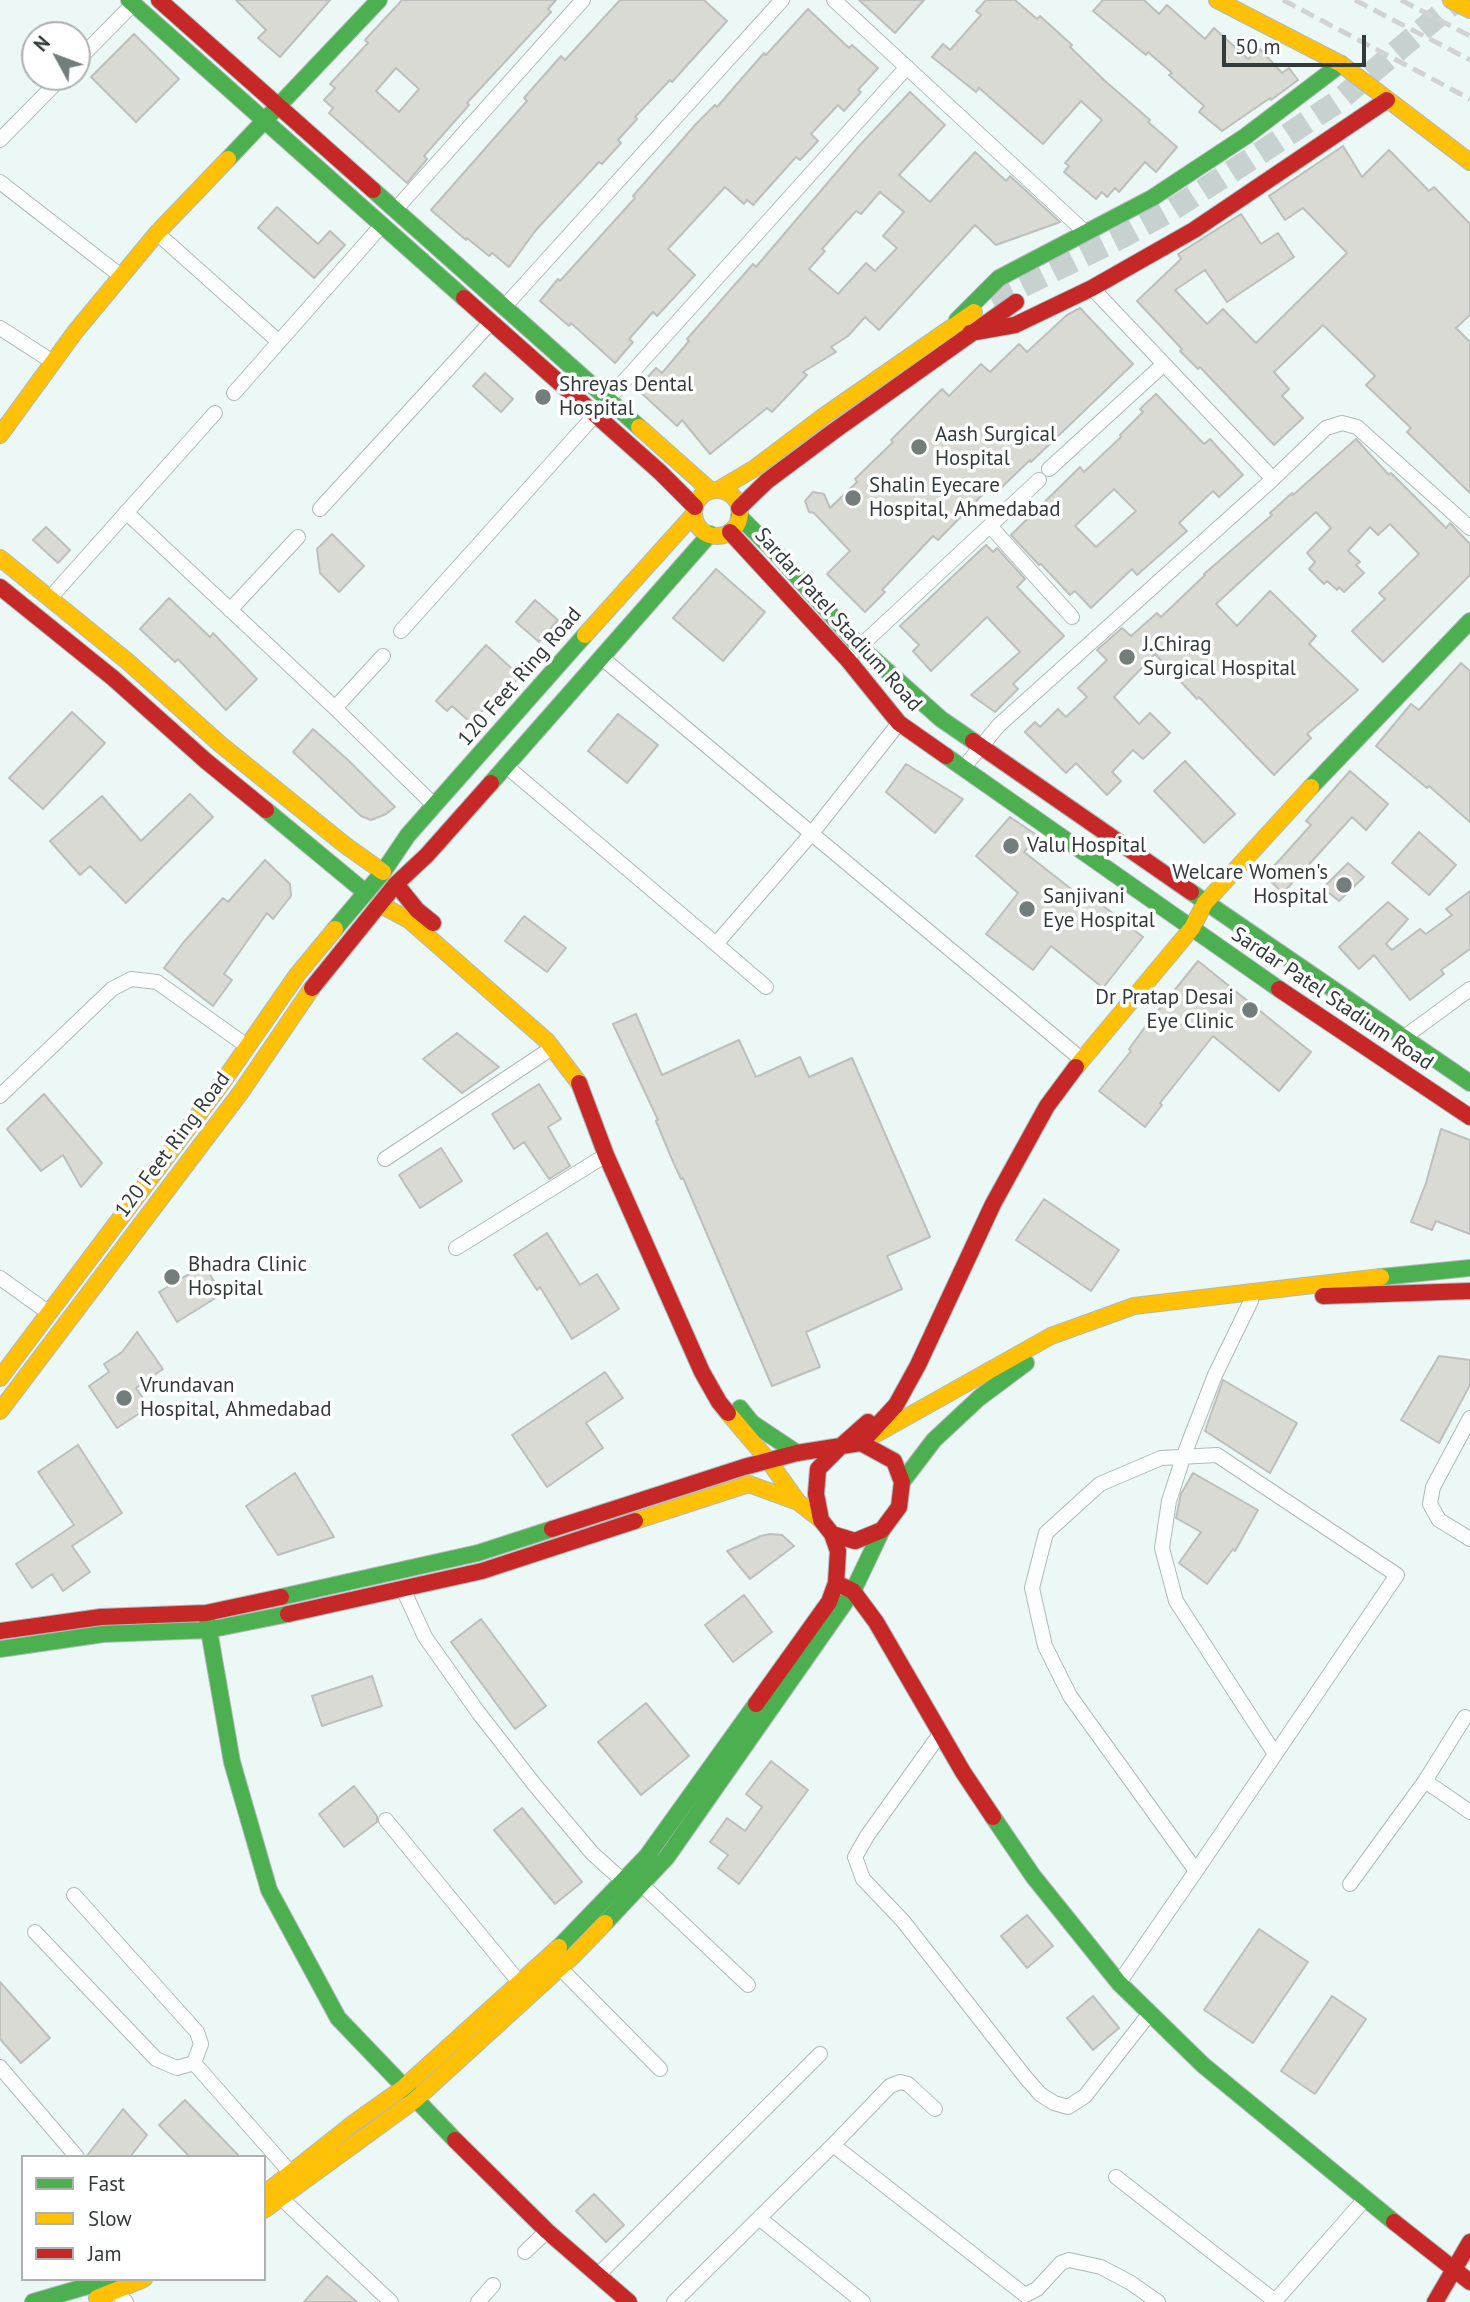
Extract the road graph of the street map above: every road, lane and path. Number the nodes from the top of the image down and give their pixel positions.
1 (159, 0) edge
2 (379, 0) edge
3 (583, 0) edge
4 (782, 0) edge
5 (834, 0) edge
6 (1217, 0) edge
7 (1451, 0) edge
8 (131, 2) edge
9 (1470, 10) edge
10 (91, 46) edge
11 (1341, 64) junction
12 (907, 67) junction
13 (48, 91) edge
14 (1387, 100) junction
15 (280, 105) junction
16 (264, 121) junction
17 (0, 140) edge
18 (1470, 162) edge
19 (0, 182) edge
20 (396, 209) junction
21 (382, 225) junction
22 (157, 233) junction
23 (1086, 233) junction
24 (121, 276) junction
25 (1092, 288) junction
26 (992, 301) tunnel mouth
27 (1016, 302) dead end
28 (505, 306) junction
29 (491, 322) junction
30 (0, 328) edge
31 (948, 329) junction
32 (968, 334) junction
33 (278, 341) junction
34 (53, 362) junction
35 (1164, 364) junction
36 (234, 393) dead end
37 (608, 399) junction
38 (215, 413) dead end
39 (595, 415) junction
40 (0, 435) edge
41 (1273, 479) junction
42 (714, 490) junction
43 (320, 509) dead end
44 (695, 510) junction
45 (126, 512) junction
46 (739, 512) junction
47 (991, 527) junction
48 (1470, 528) edge
49 (730, 532) junction
50 (710, 534) junction
51 (298, 537) dead end
52 (0, 558) edge
53 (0, 587) edge
54 (50, 598) junction
55 (230, 610) junction
56 (1072, 617) dead end
57 (1470, 621) edge
58 (401, 631) dead end
59 (859, 646) junction
60 (383, 656) dead end
61 (602, 658) junction
62 (848, 660) junction
63 (335, 708) junction
64 (899, 723) junction
65 (979, 747) junction
66 (506, 766) junction
67 (964, 767) junction
68 (435, 806) junction
69 (812, 833) junction
70 (383, 872) junction
71 (396, 884) junction
72 (365, 892) junction
73 (1205, 903) junction
74 (379, 904) junction
75 (1192, 928) junction
76 (716, 944) junction
77 (766, 987) dead end
78 (1470, 989) edge
79 (1403, 1038) junction
80 (247, 1046) junction
81 (552, 1048) junction
82 (1081, 1059) junction
83 (1470, 1083) edge
84 (0, 1096) edge
85 (1470, 1117) edge
86 (606, 1155) junction
87 (384, 1159) dead end
88 (456, 1248) dead end
89 (1470, 1268) edge
90 (0, 1278) edge
91 (1470, 1291) edge
92 (1252, 1296) junction
93 (49, 1313) junction
94 (6, 1359) edge
95 (918, 1365) junction
96 (0, 1378) edge
97 (0, 1411) edge
98 (1470, 1418) edge
99 (861, 1443) junction
100 (841, 1446) junction
101 (797, 1453) junction
102 (1184, 1455) junction
103 (768, 1461) junction
104 (902, 1482) junction
105 (798, 1502) junction
106 (821, 1520) junction
107 (882, 1530) junction
108 (832, 1534) junction
109 (1470, 1539) edge
110 (836, 1583) junction
111 (403, 1589) junction
112 (853, 1591) junction
113 (206, 1613) junction
114 (208, 1630) junction
115 (0, 1631) edge
116 (0, 1649) edge
117 (1465, 1717) dead end
118 (940, 1734) junction
119 (1275, 1754) junction
120 (1425, 1781) junction
121 (1470, 1812) edge
122 (386, 1820) dead end
123 (1196, 1871) junction
124 (623, 1881) junction
125 (641, 1884) junction
126 (1350, 1884) dead end
127 (74, 1895) dead end
128 (36, 1932) dead end
129 (560, 1968) junction
130 (519, 1982) junction
131 (1119, 1983) junction
132 (748, 1985) dead end
133 (1150, 2013) junction
134 (820, 2054) dead end
135 (194, 2063) junction
136 (0, 2067) edge
137 (660, 2069) dead end
138 (409, 2094) junction
139 (935, 2109) dead end
140 (833, 2145) junction
141 (75, 2155) edge
142 (290, 2172) junction
143 (1116, 2177) dead end
144 (266, 2192) edge
145 (281, 2198) junction
146 (1365, 2199) junction
147 (266, 2209) edge
148 (759, 2218) junction
149 (547, 2231) junction
150 (1470, 2242) edge
151 (525, 2252) dead end
152 (1455, 2269) junction
153 (598, 2275) junction
154 (140, 2281) edge
155 (1470, 2282) edge
156 (493, 2285) dead end
157 (118, 2291) edge
158 (388, 2301) edge
159 (1274, 2301) edge
160 (33, 2302) edge
161 (83, 2302) edge
162 (478, 2302) edge
163 (629, 2302) edge
164 (674, 2302) edge
165 (863, 2302) edge
166 (1158, 2302) edge
167 (1435, 2302) edge

1 - 15 street
2 - 15 street
3 - 20 street
4 - 28 street
5 - 12 street
6 - 11 street
7 - 9 street
8 - 10 street
8 - 16 street
11 - 14 street
11 - 23 street
12 - 23 street
12 - 37 street
13 - 17 street
14 - 18 street
14 - 25 street
15 - 16 street
15 - 20 street
16 - 21 street
16 - 22 street
19 - 24 street
20 - 28 street
21 - 29 street
21 - 33 street
22 - 24 street
22 - 33 street
23 - 31 street
24 - 34 street
25 - 32 street
25 - 35 street
26 - 31 street
27 - 32 street
28 - 37 street
29 - 39 street
29 - 43 street
30 - 34 street
31 - 42 street
32 - 46 street
33 - 36 street
34 - 40 street
35 - 41 street
35 - 47 street
37 - 42 street
38 - 45 street
39 - 44 street
39 - 58 street
41 - 48 street
41 - 65 street
42 - 44 street
42 - 46 street
44 - 50 street
44 - 68 street, 120 Feet Ring Road
45 - 54 street
45 - 55 street
46 - 49 street
46 - 59 street, Sardar Patel Stadium Road
47 - 56 street
47 - 59 street
49 - 50 street
49 - 62 street, Sardar Patel Stadium Road
50 - 61 street
51 - 55 street
52 - 54 street
53 - 72 street
54 - 70 street
55 - 63 street
57 - 73 street
59 - 62 street
59 - 65 street, Sardar Patel Stadium Road
60 - 63 street
61 - 66 street
61 - 69 street
62 - 64 street, Sardar Patel Stadium Road
63 - 68 street
64 - 67 street, Sardar Patel Stadium Road
64 - 69 street
65 - 67 street
65 - 73 street, Sardar Patel Stadium Road
66 - 71 street
66 - 76 street
67 - 75 street, Sardar Patel Stadium Road
68 - 70 street, 120 Feet Ring Road
69 - 76 street
69 - 82 street
70 - 71 street
70 - 72 street, 120 Feet Ring Road
71 - 74 street, 120 Feet Ring Road
71 - 101 street
72 - 74 street
72 - 80 street, 120 Feet Ring Road
73 - 75 street
73 - 79 street, Sardar Patel Stadium Road
74 - 81 street
74 - 97 street, 120 Feet Ring Road
75 - 82 street
75 - 85 street, Sardar Patel Stadium Road
76 - 77 street
78 - 79 street
79 - 83 street, Sardar Patel Stadium Road
80 - 84 street
80 - 93 street, 120 Feet Ring Road
81 - 86 street
81 - 87 street
82 - 95 street
86 - 88 street
86 - 103 street
89 - 92 street
90 - 93 street
91 - 92 street
92 - 99 street
92 - 102 street
92 - 104 street
93 - 94 street, 120 Feet Ring Road
94 - 96 street, 120 Feet Ring Road
95 - 99 street
95 - 100 street
98 - 109 street
99 - 100 street
99 - 104 street
100 - 101 street
100 - 106 street
101 - 103 street
102 - 119 street
102 - 119 street
102 - 123 street
103 - 105 street
103 - 113 street
104 - 107 street
105 - 106 street
105 - 111 street
106 - 108 street
107 - 108 street
107 - 112 street
108 - 110 street
110 - 112 street
110 - 124 street
111 - 114 street
111 - 124 street
112 - 118 street
112 - 125 street
113 - 114 street
113 - 115 street
114 - 116 street
114 - 138 street
117 - 120 street
118 - 131 street
118 - 133 street
119 - 123 street
120 - 121 street
120 - 126 street
122 - 130 street
123 - 131 street
124 - 130 street
125 - 129 street
125 - 132 street
127 - 135 street
128 - 135 street
129 - 137 street
129 - 138 street
130 - 138 street
131 - 133 street
133 - 146 street
134 - 153 street
135 - 142 street
136 - 141 street
138 - 142 street
138 - 145 street
138 - 149 street
139 - 140 street
140 - 148 street
140 - 166 street
142 - 144 street
143 - 159 street
145 - 147 street
145 - 158 street
146 - 152 street
146 - 159 street
148 - 164 street
148 - 165 street
149 - 151 street
149 - 153 street
150 - 152 street
152 - 155 street
152 - 167 street
153 - 163 street
154 - 157 street
156 - 162 street
157 - 160 street
157 - 161 street

